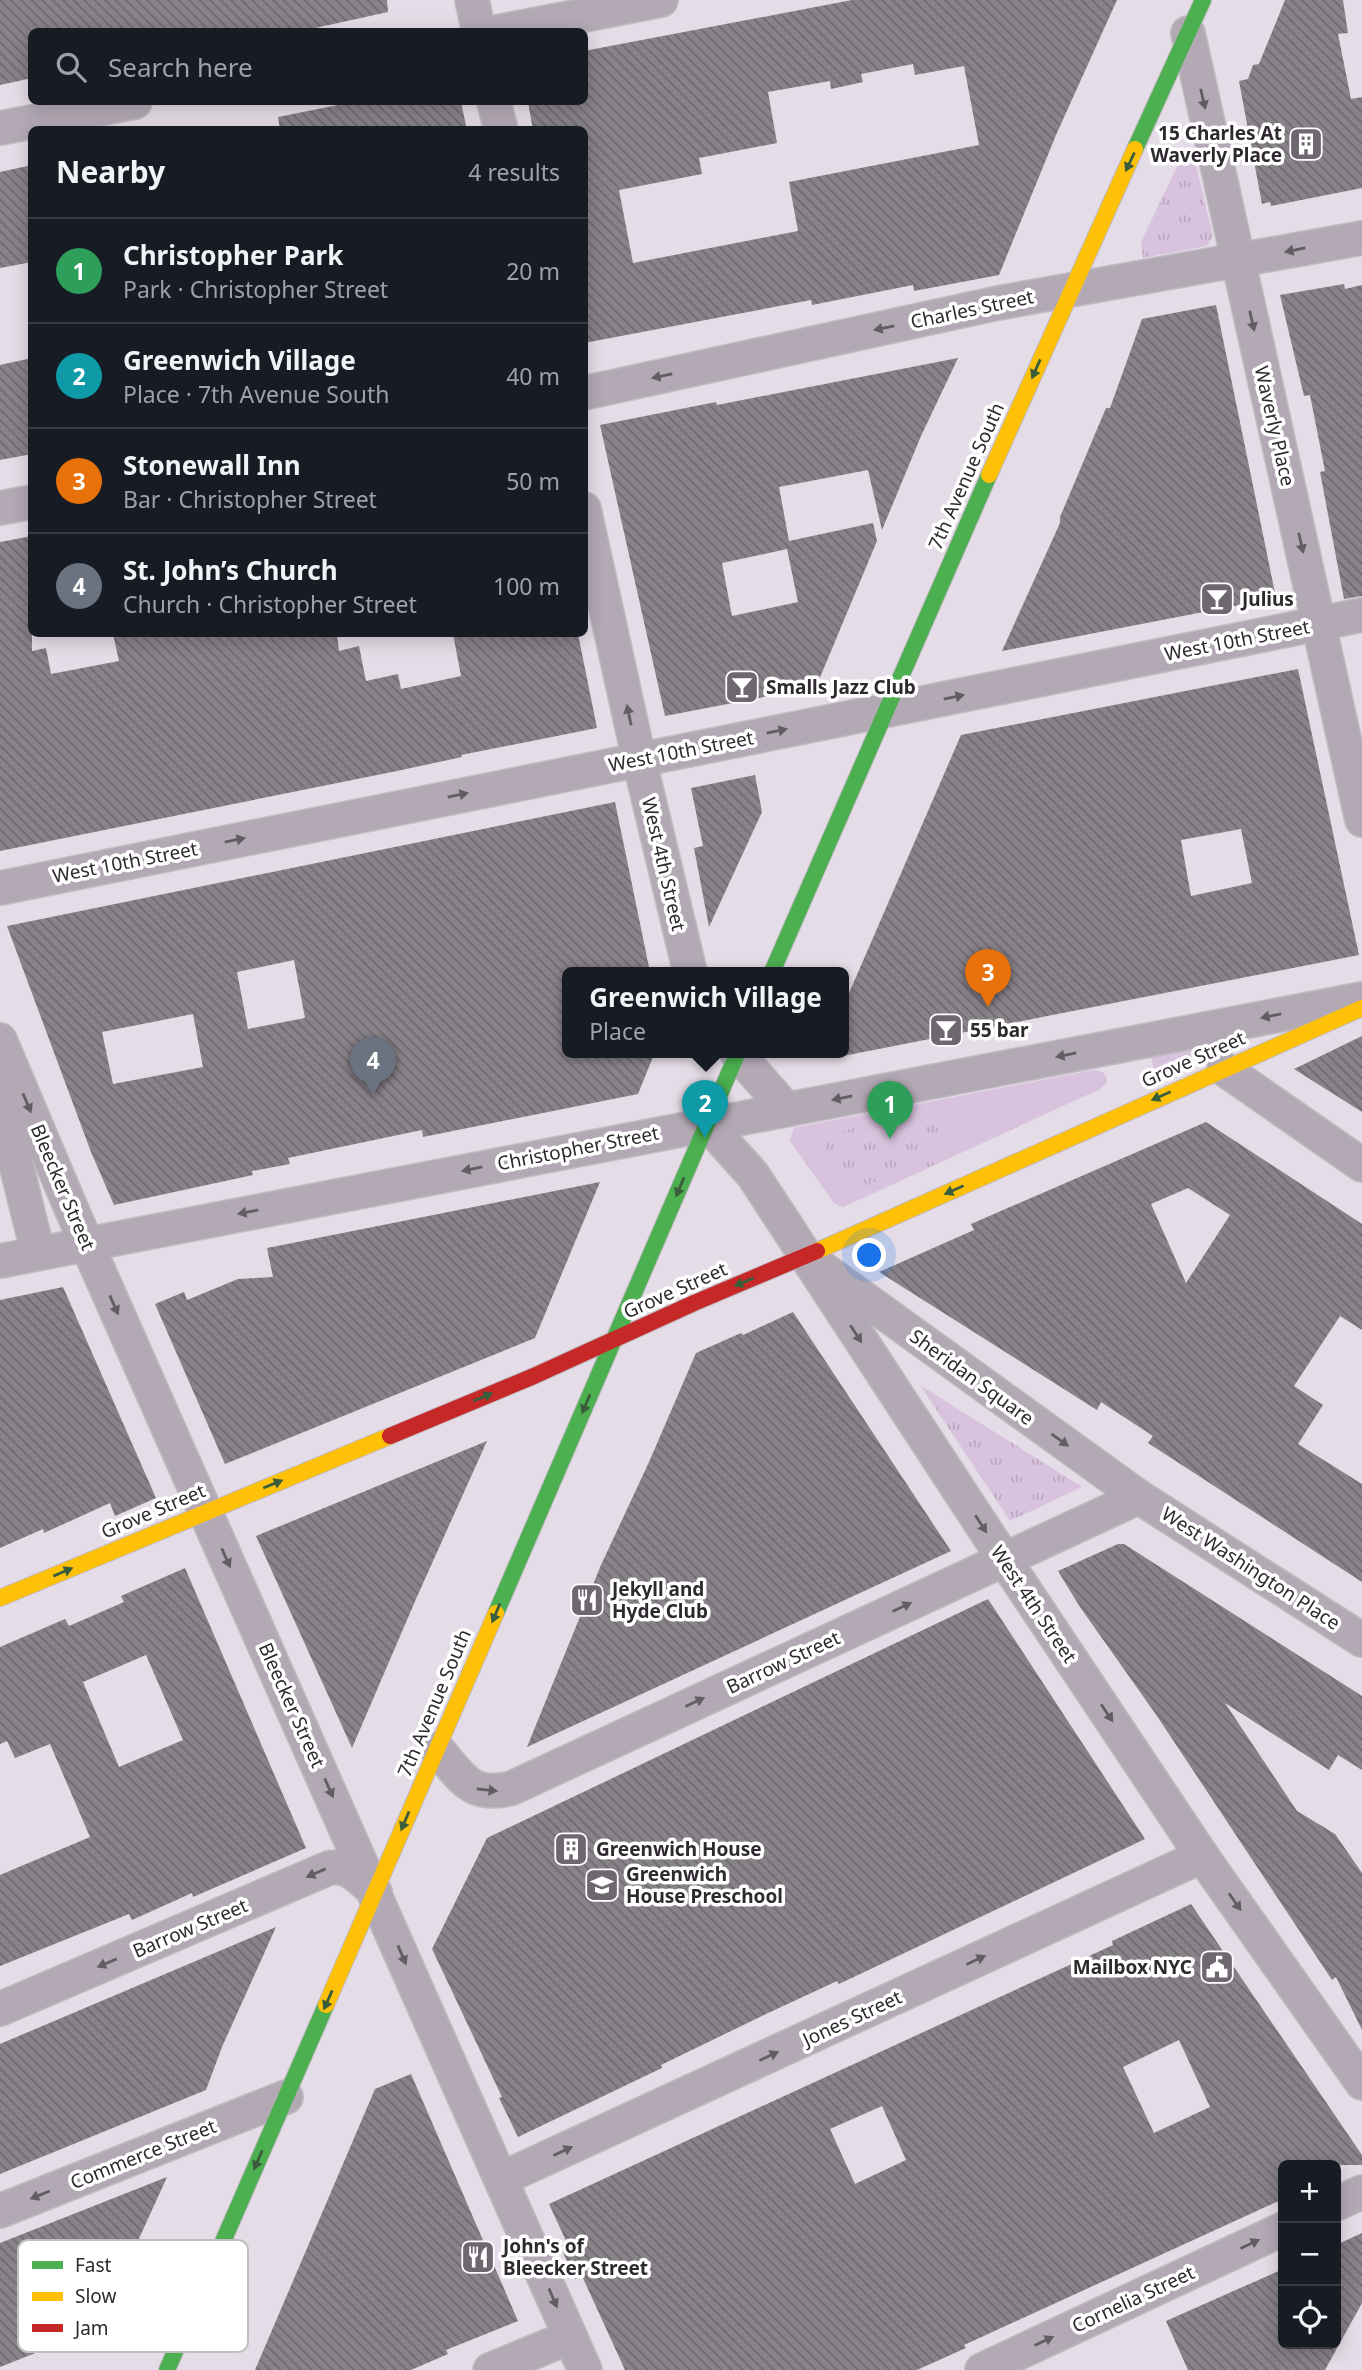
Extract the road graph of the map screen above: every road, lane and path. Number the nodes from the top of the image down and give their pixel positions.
1 (472, 0) edge
2 (661, 0) edge
3 (1203, 0) edge
4 (478, 28) edge
5 (518, 28) edge
6 (1188, 33) junction
7 (119, 105) edge
8 (495, 105) edge
9 (499, 126) edge
10 (0, 128) edge
11 (1362, 238) edge
12 (1238, 261) junction
13 (1071, 290) junction
14 (588, 392) edge
15 (28, 503) edge
16 (0, 508) edge
17 (588, 527) edge
18 (1362, 615) edge
19 (1319, 624) junction
20 (887, 709) junction
21 (639, 759) junction
22 (1362, 820) edge
23 (0, 888) edge
24 (689, 967) edge
25 (774, 967) edge
26 (1362, 999) edge
27 (1362, 1008) edge
28 (0, 1041) edge
29 (735, 1058) edge
30 (741, 1058) edge
31 (1224, 1069) junction
32 (0, 1100) edge
33 (786, 1109) junction
34 (707, 1124) junction
35 (1362, 1165) edge
36 (87, 1243) junction
37 (38, 1253) junction
38 (807, 1256) junction
39 (0, 1261) edge
40 (613, 1341) junction
41 (1139, 1497) junction
42 (205, 1512) junction
43 (1004, 1559) junction
44 (0, 1598) edge
45 (1362, 1640) edge
46 (437, 1749) junction
47 (1202, 1856) junction
48 (375, 1892) junction
49 (0, 2008) edge
50 (1362, 2083) edge
51 (286, 2097) junction
52 (501, 2179) junction
53 (1362, 2192) edge
54 (1341, 2202) edge
55 (0, 2211) edge
56 (1278, 2230) edge
57 (224, 2240) edge
58 (570, 2337) junction
59 (175, 2352) edge
60 (167, 2370) edge
61 (490, 2370) edge
62 (584, 2370) edge
63 (982, 2370) edge

1 - 4 street
2 - 5 street
3 - 6 main road, 7th Avenue South
6 -> 12 street, Waverly Place
6 -> 13 main road, 7th Avenue South
7 - 10 street
8 - 9 street
11 -> 12 street, Charles Street
12 - 13 street, Charles Street
12 -> 19 street, Waverly Place
13 -> 14 street, Charles Street
13 -> 20 main road, 7th Avenue South
15 - 16 street
21 -> 17 street, West 4th Street
18 - 19 street, West 10th Street
20 -> 19 street, West 10th Street
19 - 22 street, Waverly Place
21 -> 20 street, West 10th Street
20 - 25 main road, 7th Avenue South
23 -> 21 street, West 10th Street
21 - 24 street, West 4th Street
26 -> 33 street, Christopher Street
27 - 31 main road, Grove Street
28 -> 36 street, Bleecker Street
29 - 34 main road, 7th Avenue South
30 - 33 street
31 - 35 street
31 -> 38 main road, Grove Street
32 - 37 street, Bleecker Street
33 - 34 street, Christopher Street
34 -> 36 street, Christopher Street
34 - 38 street, West 4th Street
34 -> 40 main road, 7th Avenue South
36 - 37 street, Christopher Street
36 -> 42 street, Bleecker Street
37 - 39 street, Christopher Street
38 -> 40 main road, Grove Street
38 -> 41 street, Sheridan Square
38 -> 43 street, West 4th Street
42 -> 40 main road, Grove Street
40 -> 46 main road, 7th Avenue South
41 - 43 street, Barrow Street
41 - 45 street, West Washington Place
44 -> 42 main road, Grove Street
42 -> 48 street, Bleecker Street
46 -> 43 street, Barrow Street
43 -> 47 street, West 4th Street
46 -> 48 main road, 7th Avenue South
47 -> 50 street, West 4th Street
52 -> 47 street, Jones Street
48 -> 49 street, Barrow Street
48 -> 51 main road, 7th Avenue South
48 -> 52 street, Bleecker Street
51 -> 55 street, Commerce Street
51 -> 57 main road, 7th Avenue South
52 -> 58 street, Bleecker Street
53 - 54 street
63 -> 56 street, Cornelia Street
58 - 61 street
58 - 62 street, Bleecker Street
59 -> 60 main road, 7th Avenue South

